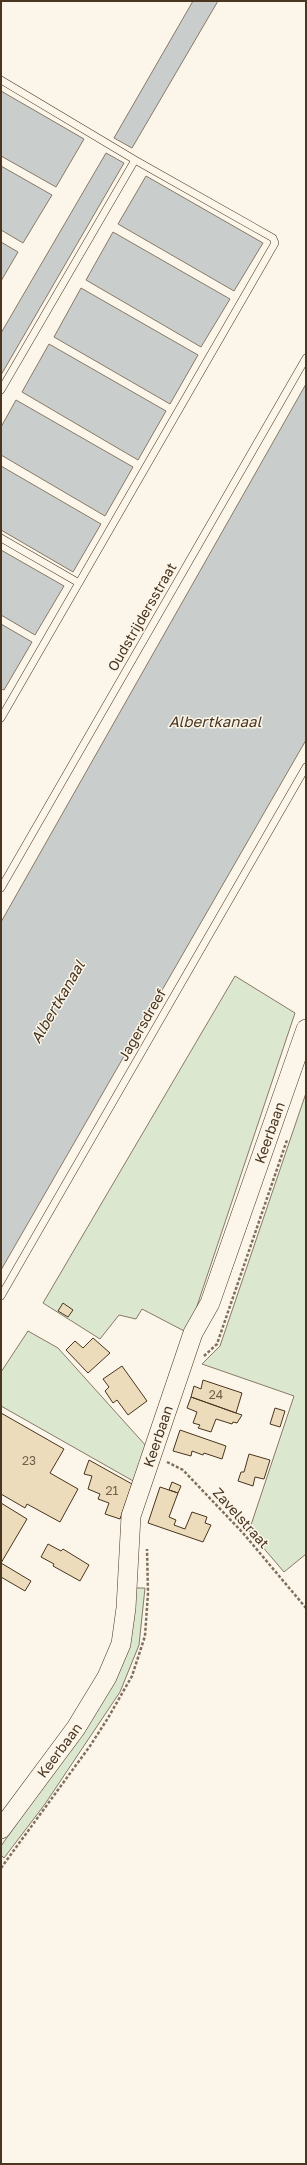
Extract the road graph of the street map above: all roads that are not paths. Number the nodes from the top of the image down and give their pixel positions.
1 (1, 80) edge
2 (135, 160) junction
3 (306, 358) edge
4 (1, 390) edge
5 (1, 538) edge
6 (79, 583) junction
7 (1, 718) edge
8 (306, 767) edge
9 (1, 888) edge
10 (306, 1029) edge
11 (1, 1296) edge
12 (1, 1829) edge

1 - 2 lane
2 - 4 lane
2 - 6 lane
3 - 9 lane, Oudstrijdersstraat
5 - 6 lane
6 - 7 lane
8 - 11 lane, Jagersdreef
10 - 12 street, Keerbaan

